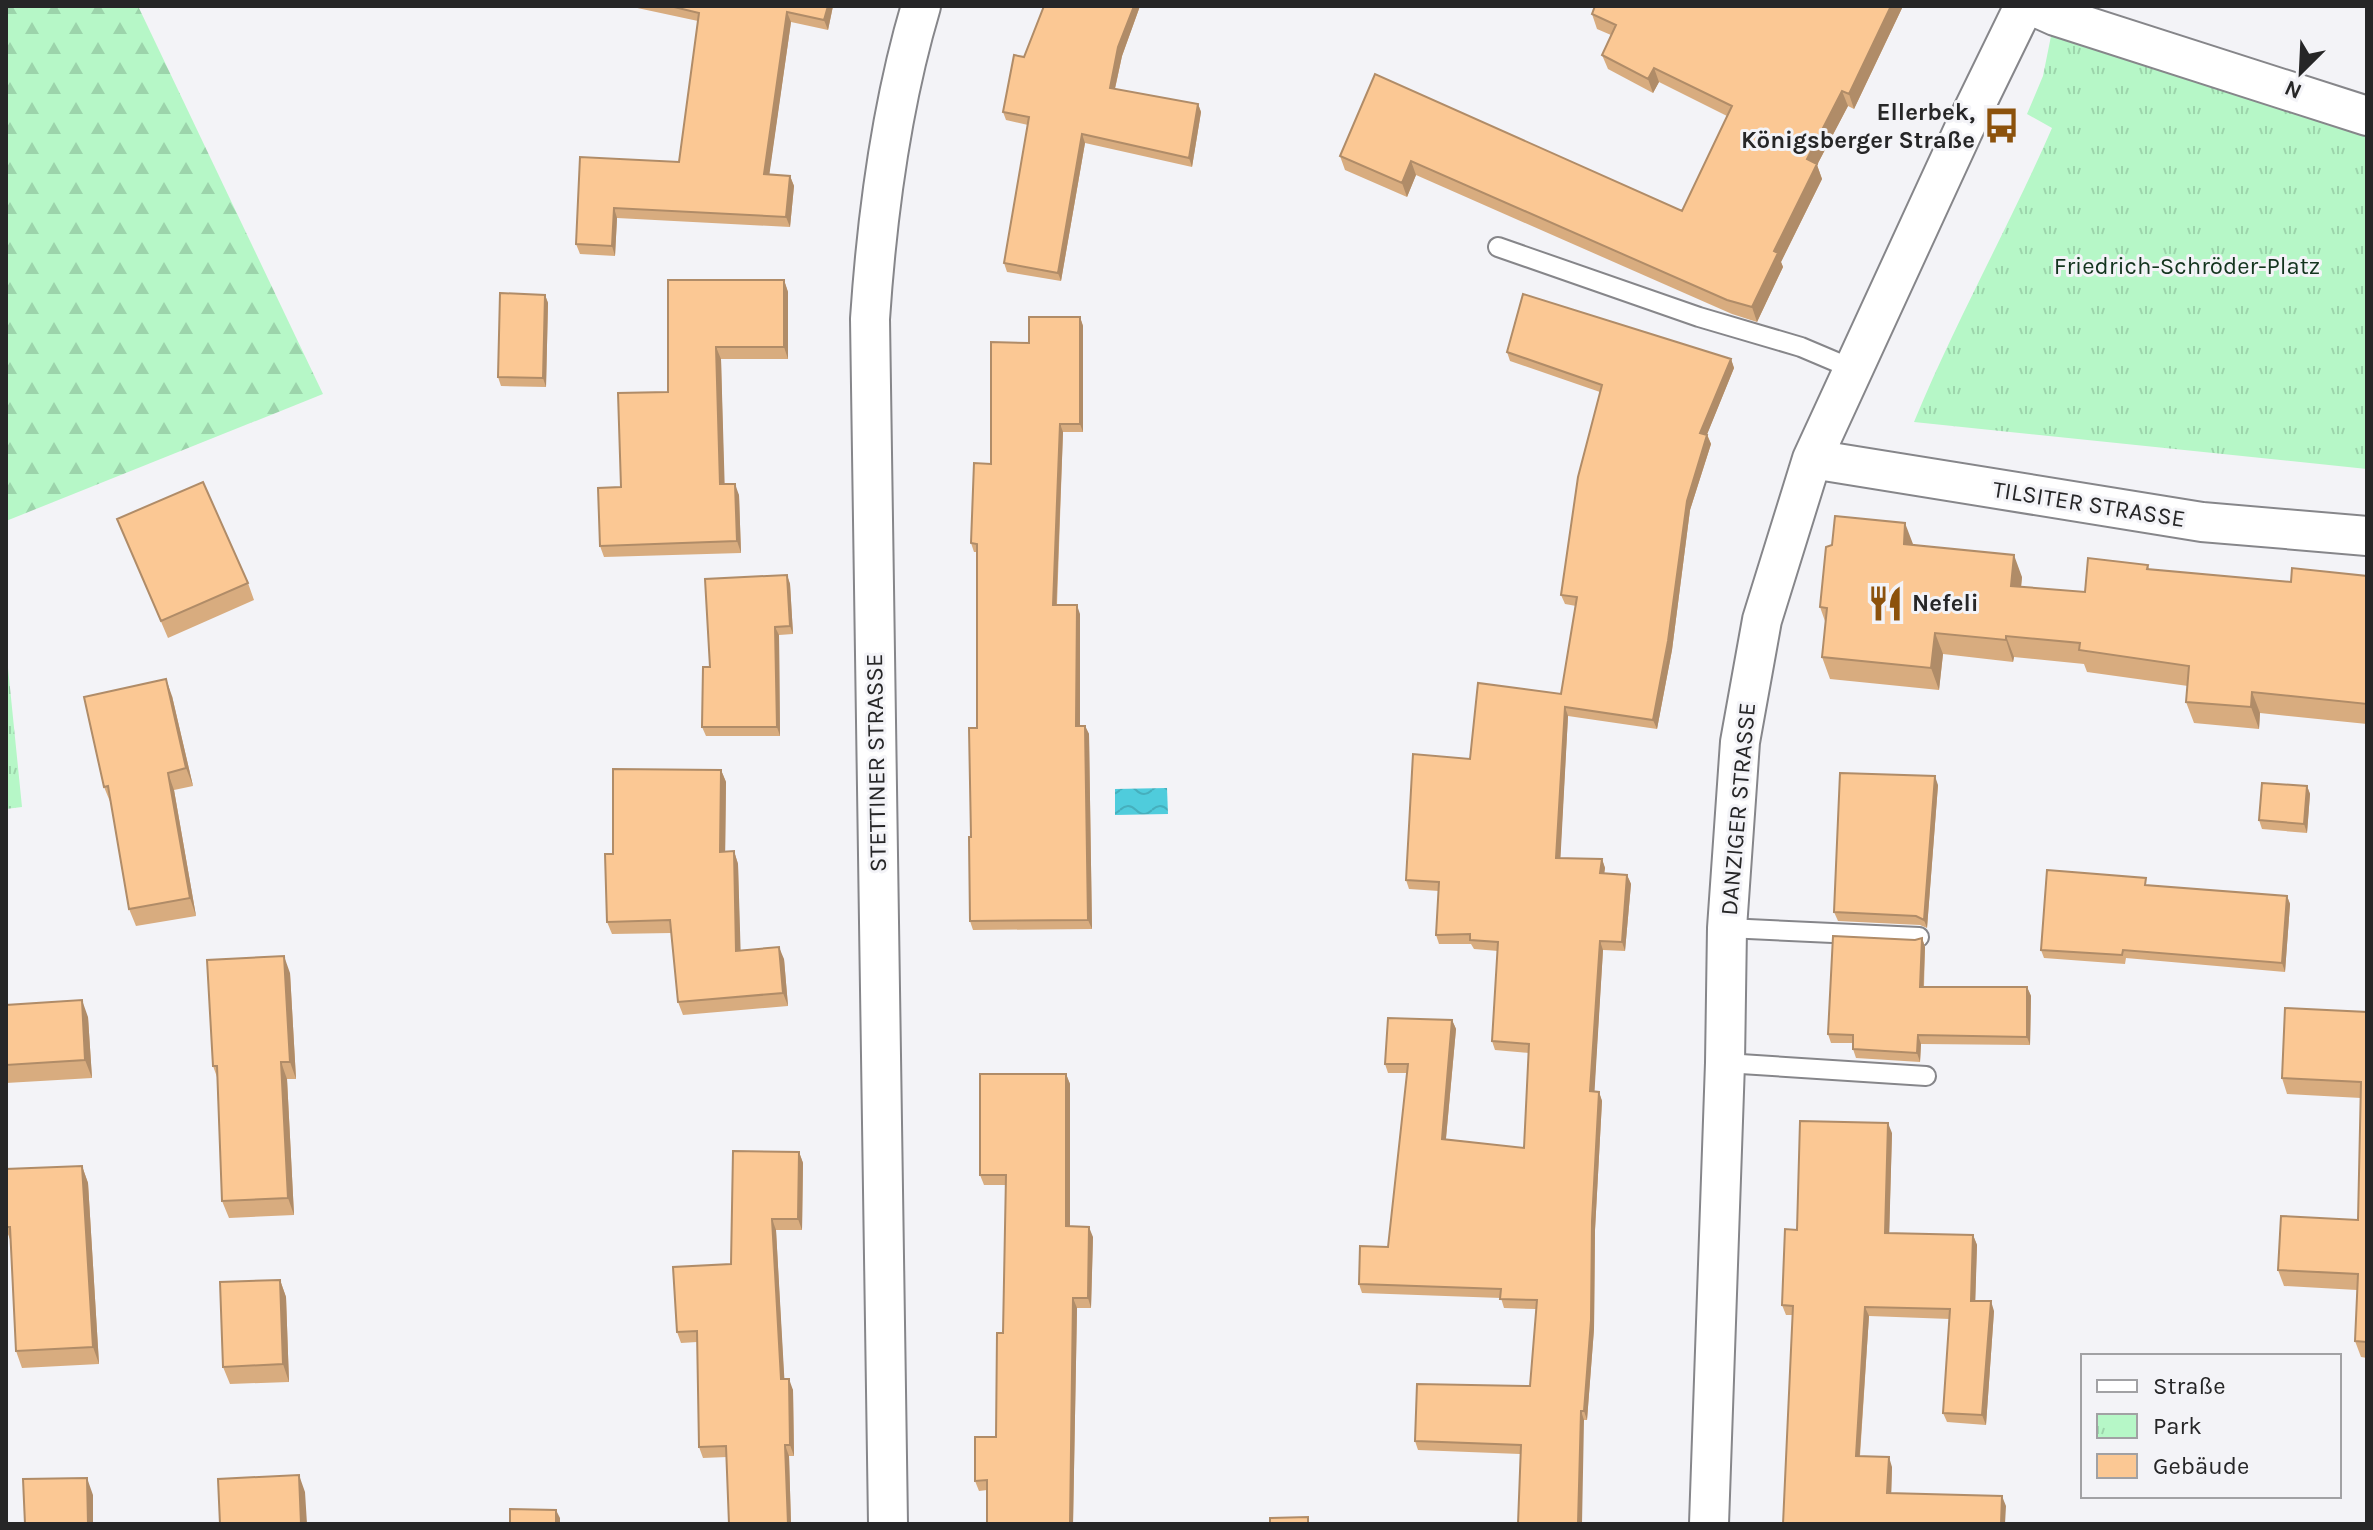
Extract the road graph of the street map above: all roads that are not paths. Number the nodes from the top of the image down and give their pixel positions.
1 (921, 6) edge
2 (2024, 6) edge
3 (2033, 6) edge
4 (2367, 116) edge
5 (1498, 247) dead end
6 (1853, 369) junction
7 (1812, 459) junction
8 (2367, 536) edge
9 (1727, 928) junction
10 (1919, 937) edge
11 (1725, 1063) junction
12 (1926, 1076) dead end
13 (888, 1524) edge
14 (1709, 1524) edge

1 - 13 street, STETTINER STRASSE
2 - 6 street, DANZIGER STRASSE
3 - 4 street
5 - 6 lane
6 - 7 street, DANZIGER STRASSE
7 - 8 street, TILSITER STRASSE
7 - 9 street, DANZIGER STRASSE
9 - 10 lane
9 - 11 street, DANZIGER STRASSE
11 - 12 lane
11 - 14 street, DANZIGER STRASSE

